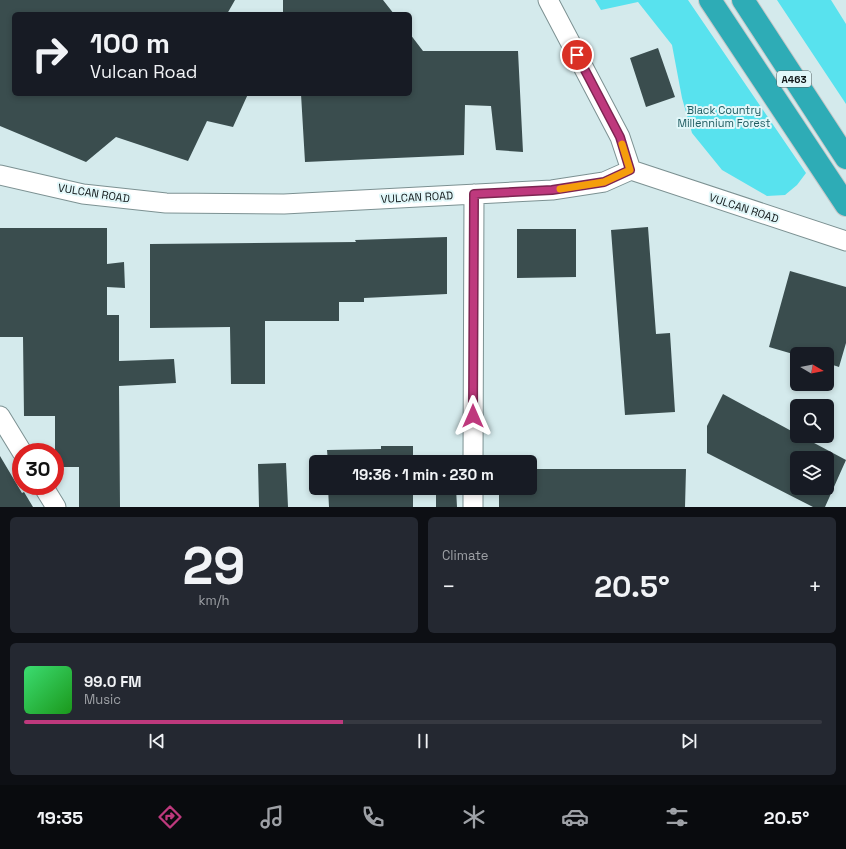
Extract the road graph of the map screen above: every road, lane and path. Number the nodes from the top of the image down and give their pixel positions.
1 (548, 0) edge
2 (710, 0) edge
3 (743, 0) edge
4 (846, 158) edge
5 (630, 170) junction
6 (0, 176) edge
7 (474, 194) junction
8 (843, 200) edge
9 (846, 241) edge
10 (0, 416) edge
11 (16, 443) edge
12 (473, 455) edge
13 (49, 495) edge
14 (473, 495) edge
15 (56, 507) edge
16 (473, 507) edge

1 - 5 street
2 - 8 highway, A463
3 - 4 highway, A463
5 - 7 street, VULCAN ROAD
5 - 9 street, VULCAN ROAD
6 - 7 street, VULCAN ROAD
7 - 12 street
10 - 11 street
13 - 15 street
14 - 16 street

